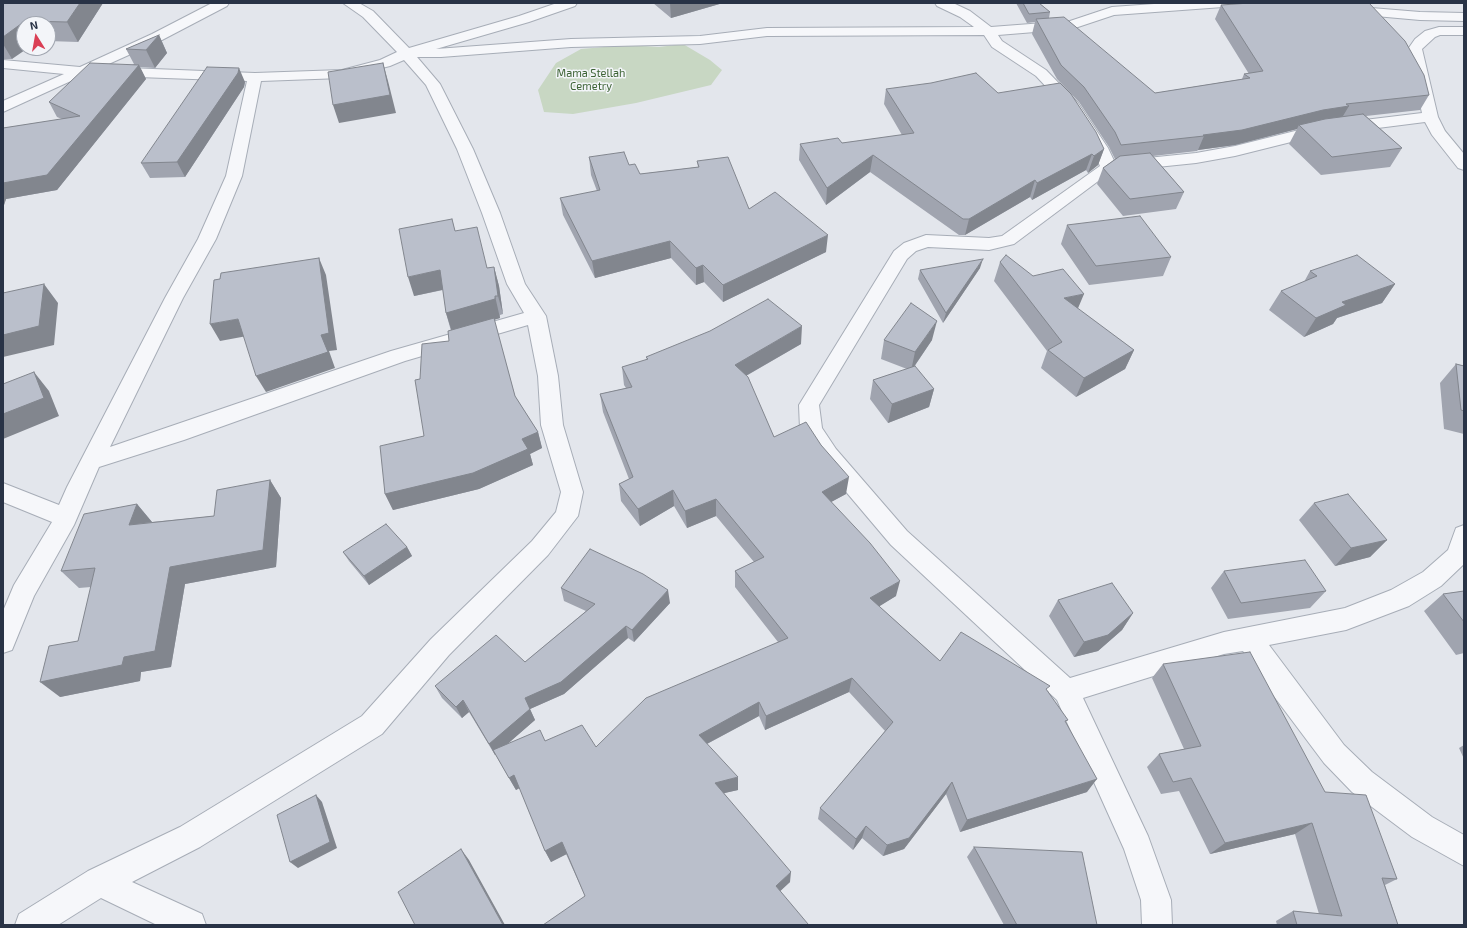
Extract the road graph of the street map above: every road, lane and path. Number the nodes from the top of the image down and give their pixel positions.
1 (222, 3) edge
2 (350, 3) edge
3 (570, 3) edge
4 (942, 3) edge
5 (1223, 3) edge
6 (1205, 4) edge
7 (1331, 8) edge
8 (1464, 17) edge
9 (988, 31) junction
10 (1464, 31) edge
11 (406, 53) junction
12 (3, 64) edge
13 (81, 71) junction
14 (254, 77) junction
15 (3, 107) edge
16 (1430, 117) junction
17 (1464, 165) edge
18 (1109, 167) junction
19 (536, 316) junction
20 (92, 461) junction
21 (3, 492) edge
22 (66, 518) junction
23 (1464, 534) edge
24 (1249, 638) junction
25 (3, 642) edge
26 (1066, 691) junction
27 (1464, 851) edge
28 (99, 882) junction
29 (30, 925) edge
30 (192, 925) edge
31 (1158, 925) edge

1 - 13 street
2 - 11 street
3 - 11 street
4 - 9 street
5 - 6 street
6 - 9 street
7 - 8 street
9 - 11 street
9 - 18 street
10 - 16 street
11 - 14 street
11 - 19 street
12 - 13 street
13 - 14 street
13 - 15 street
14 - 20 street
16 - 17 street
16 - 18 street
18 - 26 street
19 - 20 street
19 - 28 street
20 - 22 street
21 - 22 street
22 - 25 street
23 - 24 street
24 - 26 street
24 - 27 street
26 - 31 street
28 - 29 street
28 - 30 street

